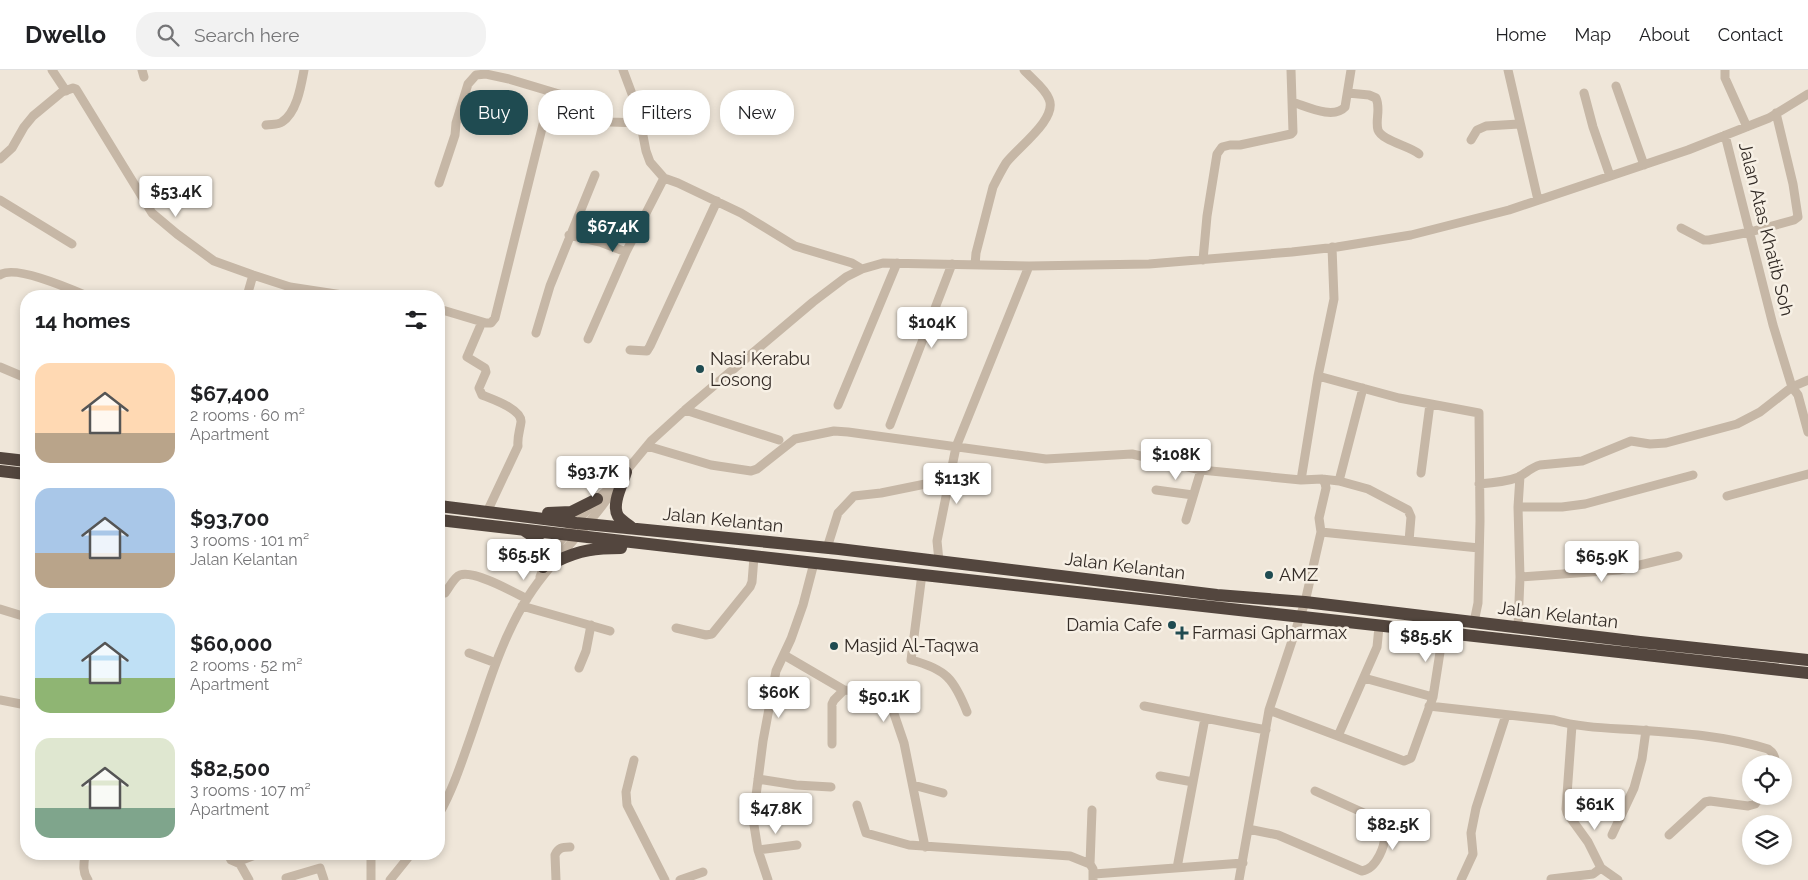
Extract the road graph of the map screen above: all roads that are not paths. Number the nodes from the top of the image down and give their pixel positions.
1 (52, 70) edge
2 (304, 70) edge
3 (623, 70) edge
4 (1024, 70) edge
5 (1291, 70) edge
6 (1350, 70) edge
7 (1508, 70) edge
8 (1725, 70) edge
9 (1616, 86) dead end
10 (545, 90) edge
11 (631, 90) edge
12 (66, 91) junction
13 (1348, 93) junction
14 (1584, 93) dead end
15 (1808, 94) edge
16 (1292, 102) junction
17 (1776, 114) junction
18 (1519, 124) junction
19 (266, 125) dead end
20 (1747, 127) junction
21 (540, 135) edge
22 (644, 135) edge
23 (1725, 135) junction
24 (1471, 140) dead end
25 (1419, 154) dead end
26 (0, 159) edge
27 (1644, 165) junction
28 (595, 175) dead end
29 (1610, 176) junction
30 (664, 178) junction
31 (439, 183) dead end
32 (0, 200) edge
33 (1538, 200) junction
34 (717, 201) junction
35 (1681, 228) dead end
36 (1750, 232) junction
37 (569, 235) junction
38 (72, 244) dead end
39 (1332, 247) junction
40 (626, 252) junction
41 (1203, 260) junction
42 (897, 264) junction
43 (952, 264) junction
44 (975, 265) junction
45 (1029, 266) junction
46 (862, 269) junction
47 (0, 275) edge
48 (252, 275) junction
49 (71, 290) edge
50 (248, 290) edge
51 (310, 290) edge
52 (445, 311) edge
53 (482, 322) junction
54 (536, 332) dead end
55 (588, 339) dead end
56 (630, 350) dead end
57 (0, 367) edge
58 (20, 375) edge
59 (1318, 376) junction
60 (1808, 380) edge
61 (1363, 388) junction
62 (1795, 391) junction
63 (1808, 395) edge
64 (1430, 404) junction
65 (838, 405) dead end
66 (685, 410) junction
67 (890, 424) dead end
68 (1808, 432) edge
69 (779, 440) dead end
70 (646, 446) junction
71 (956, 447) junction
72 (0, 458) edge
73 (20, 460) edge
74 (1201, 470) junction
75 (0, 471) edge
76 (626, 472) junction
77 (20, 473) edge
78 (1421, 473) dead end
79 (1808, 474) edge
80 (1693, 475) dead end
81 (1520, 476) junction
82 (950, 479) junction
83 (1322, 479) junction
84 (1301, 480) junction
85 (1339, 481) junction
86 (617, 482) junction
87 (1479, 484) junction
88 (1156, 490) dead end
89 (1193, 495) junction
90 (1727, 496) dead end
91 (597, 499) junction
92 (445, 507) edge
93 (1518, 507) junction
94 (487, 512) junction
95 (508, 514) junction
96 (1186, 520) dead end
97 (445, 521) edge
98 (582, 523) junction
99 (631, 527) junction
100 (524, 530) junction
101 (1321, 532) junction
102 (571, 536) junction
103 (1409, 541) junction
104 (668, 548) junction
105 (833, 548) junction
106 (1479, 548) junction
107 (1678, 556) dead end
108 (754, 557) junction
109 (556, 561) junction
110 (939, 561) junction
111 (814, 563) junction
112 (862, 568) junction
113 (542, 572) junction
114 (922, 574) junction
115 (1520, 577) junction
116 (446, 593) dead end
117 (525, 602) junction
118 (1305, 602) junction
119 (0, 609) edge
120 (20, 615) edge
121 (1299, 618) junction
122 (1474, 622) junction
123 (591, 625) junction
124 (1379, 627) junction
125 (1518, 627) junction
126 (676, 628) dead end
127 (610, 631) dead end
128 (1443, 633) junction
129 (469, 652) dead end
130 (784, 655) junction
131 (1808, 660) edge
132 (496, 663) junction
133 (579, 668) dead end
134 (1808, 673) edge
135 (1364, 678) junction
136 (844, 690) junction
137 (0, 700) edge
138 (1431, 701) junction
139 (20, 704) edge
140 (1144, 706) dead end
141 (1269, 710) junction
142 (967, 712) dead end
143 (1506, 715) junction
144 (1205, 718) junction
145 (1572, 726) junction
146 (1266, 730) junction
147 (1646, 730) junction
148 (1338, 736) junction
149 (832, 744) dead end
150 (1773, 755) edge
151 (634, 760) dead end
152 (1160, 776) dead end
153 (758, 779) junction
154 (1193, 782) junction
155 (913, 785) junction
156 (831, 787) dead end
157 (1315, 791) dead end
158 (943, 793) dead end
159 (445, 802) edge
160 (857, 805) dead end
161 (1752, 805) edge
162 (1092, 810) dead end
163 (1248, 829) junction
164 (1612, 835) dead end
165 (1669, 836) dead end
166 (797, 845) dead end
167 (570, 847) dead end
168 (925, 847) junction
169 (758, 850) junction
170 (85, 860) edge
171 (232, 860) edge
172 (242, 860) edge
173 (371, 860) edge
174 (406, 860) edge
175 (1243, 863) junction
176 (240, 864) junction
177 (1090, 864) junction
178 (1177, 868) junction
179 (1601, 868) junction
180 (703, 872) dead end
181 (1093, 877) edge
182 (286, 878) dead end
183 (1551, 879) edge
184 (88, 880) edge
185 (249, 880) edge
186 (324, 880) edge
187 (371, 880) edge
188 (390, 880) edge
189 (556, 880) edge
190 (665, 880) edge
191 (680, 880) edge
192 (768, 880) edge
193 (1239, 880) edge
194 (1460, 880) edge
195 (1618, 880) edge

1 - 12 street
2 - 19 street
3 - 11 street
4 - 44 street
5 - 16 street
6 - 13 street
7 - 18 street
8 - 20 street
9 - 27 street
10 - 31 street
12 - 26 street
12 - 48 street
13 - 16 street
13 - 25 street
14 - 29 street
15 - 17 street
16 - 41 street
17 - 20 street
17 - 36 street
18 - 24 street
18 - 33 street
20 - 23 street
21 - 53 street
22 - 30 street
23 - 27 street
23 - 36 street, Jalan Atas Khatib Soh
27 - 29 street
28 - 37 street
29 - 33 street
30 - 34 street
30 - 40 street
32 - 38 street
33 - 39 street
34 - 46 street
34 - 56 street
35 - 36 street
36 - 62 street, Jalan Atas Khatib Soh
37 - 40 street
37 - 54 street
39 - 41 street
39 - 59 street
40 - 55 street
41 - 45 street
42 - 43 street
42 - 46 street
42 - 65 street
43 - 44 street
43 - 67 street
44 - 45 street
45 - 71 street
46 - 66 street
47 - 49 street
48 - 50 street
48 - 51 street
52 - 53 street
53 - 94 street
57 - 58 street
59 - 61 street
59 - 84 street
60 - 62 street
61 - 64 street
61 - 85 street
62 - 63 street
62 - 68 street, Jalan Atas Khatib Soh
62 - 81 street
64 - 78 street
64 - 87 street
66 - 69 street
66 - 70 street
70 - 71 street
70 - 76 street
71 - 74 street
71 - 82 street
72 - 73 highway
74 - 84 street
74 - 89 street
75 - 77 highway
76 - 86 street
76 - 99 highway
79 - 90 street
80 - 93 street
81 - 87 street
81 - 93 street
82 - 105 street
82 - 110 street
83 - 84 street
83 - 85 street
83 - 101 street
85 - 103 street
86 - 91 street
86 - 98 street
87 - 106 street
88 - 89 street
89 - 96 street
91 - 95 highway
91 - 98 street
92 - 94 highway, Jalan Kelantan
93 - 115 street
94 - 95 highway, Jalan Kelantan
95 - 98 highway, Jalan Kelantan
97 - 100 highway, Jalan Kelantan
98 - 99 highway, Jalan Kelantan
98 - 102 street
99 - 105 highway, Jalan Kelantan
100 - 102 highway, Jalan Kelantan
100 - 113 highway
101 - 103 street
101 - 118 street
102 - 104 highway, Jalan Kelantan
102 - 109 street
102 - 113 street
103 - 106 street
104 - 108 highway, Jalan Kelantan
104 - 109 highway
105 - 110 highway, Jalan Kelantan
105 - 112 highway
106 - 122 street
107 - 115 street
108 - 111 highway, Jalan Kelantan
108 - 126 street
109 - 113 street
110 - 118 highway, Jalan Kelantan
111 - 112 highway, Jalan Kelantan
111 - 130 street
112 - 114 highway, Jalan Kelantan
113 - 117 street
114 - 121 highway, Jalan Kelantan
114 - 142 street
115 - 125 street
116 - 117 street
117 - 123 street
117 - 132 street
118 - 121 street
118 - 122 highway, Jalan Kelantan
119 - 120 street
121 - 124 highway, Jalan Kelantan
121 - 141 street
122 - 125 highway, Jalan Kelantan
123 - 127 street
123 - 133 street
124 - 128 highway, Jalan Kelantan
124 - 135 street
125 - 131 highway, Jalan Kelantan
128 - 134 highway, Jalan Kelantan
128 - 138 street
129 - 132 street
130 - 136 street
130 - 153 street
132 - 159 street
135 - 138 street
135 - 148 street
136 - 149 street
136 - 155 street
137 - 139 street
138 - 143 street
138 - 148 street
140 - 144 street
141 - 146 street
141 - 148 street
143 - 145 street
143 - 194 street
144 - 146 street
144 - 154 street
145 - 147 street
145 - 179 street
146 - 163 street
147 - 150 street
147 - 164 street
151 - 190 street
152 - 154 street
153 - 156 street
153 - 169 street
154 - 178 street
155 - 158 street
155 - 168 street
157 - 163 street
160 - 168 street
161 - 165 street
162 - 177 street
163 - 175 street
166 - 169 street
167 - 189 street
168 - 177 street
169 - 192 street
170 - 184 street
171 - 176 street
172 - 176 street
173 - 187 street
174 - 188 street
175 - 178 street
175 - 193 street
176 - 185 street
177 - 181 street
178 - 181 street
179 - 183 street
179 - 195 street
180 - 191 street
182 - 186 street

